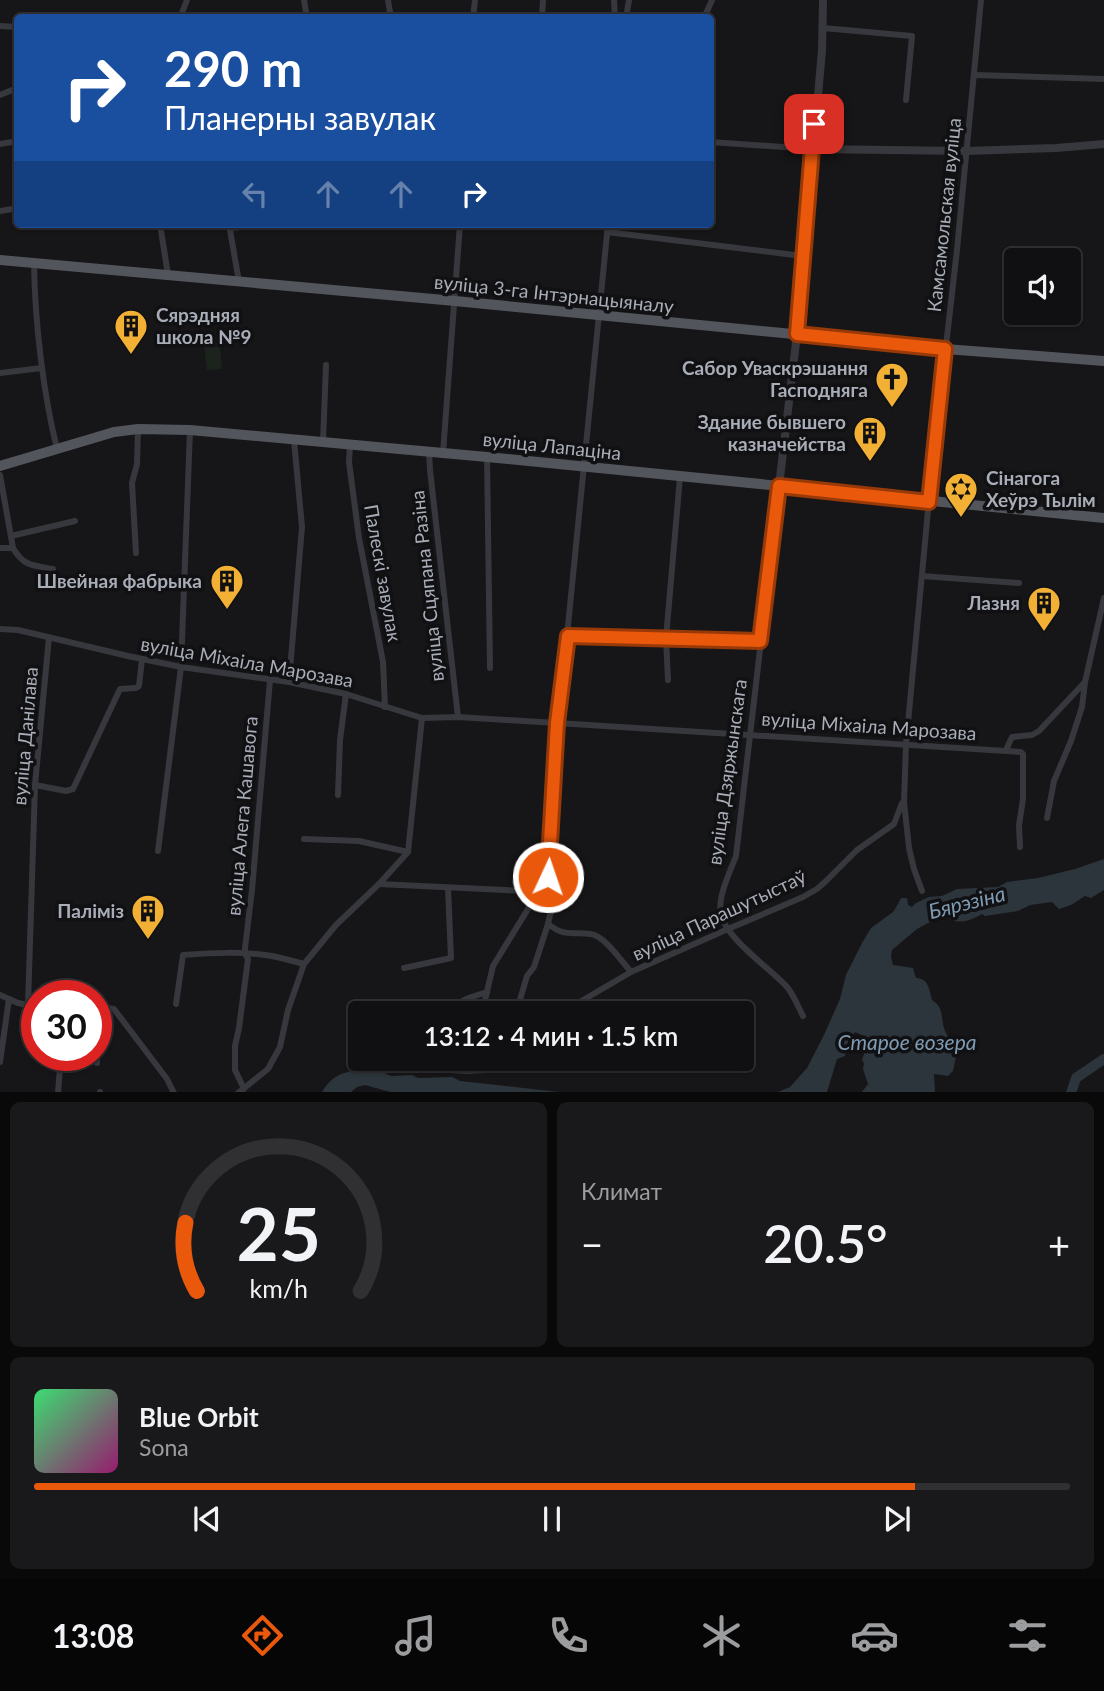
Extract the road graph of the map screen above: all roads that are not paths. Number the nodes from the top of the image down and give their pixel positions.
1 (823, 0) edge
2 (981, 0) edge
3 (822, 28) junction
4 (974, 75) junction
5 (1104, 79) edge
6 (906, 100) dead end
7 (714, 142) edge
8 (1104, 144) edge
9 (812, 149) junction
10 (966, 150) junction
11 (161, 228) edge
12 (229, 228) edge
13 (460, 228) edge
14 (607, 228) edge
15 (803, 256) junction
16 (0, 260) edge
17 (34, 264) junction
18 (168, 275) junction
19 (239, 282) junction
20 (455, 301) junction
21 (599, 316) junction
22 (797, 334) junction
23 (945, 349) junction
24 (1104, 361) edge
25 (326, 365) dead end
26 (42, 368) junction
27 (0, 373) edge
28 (138, 429) junction
29 (190, 430) junction
30 (294, 440) junction
31 (323, 442) junction
32 (350, 445) junction
33 (57, 449) junction
34 (429, 452) junction
35 (443, 453) junction
36 (488, 457) junction
37 (0, 466) edge
38 (584, 466) junction
39 (0, 475) edge
40 (680, 477) junction
41 (779, 486) junction
42 (929, 502) junction
43 (1104, 518) edge
44 (75, 521) dead end
45 (11, 536) junction
46 (0, 548) edge
47 (13, 548) junction
48 (136, 553) dead end
49 (53, 569) dead end
50 (922, 576) junction
51 (1019, 583) dead end
52 (1104, 598) edge
53 (1102, 621) edge
54 (0, 629) edge
55 (568, 636) junction
56 (50, 638) junction
57 (666, 638) junction
58 (760, 641) junction
59 (142, 659) junction
60 (181, 667) junction
61 (489, 668) dead end
62 (270, 680) junction
63 (668, 680) dead end
64 (289, 682) junction
65 (1085, 682) junction
66 (346, 694) junction
67 (385, 707) junction
68 (458, 717) junction
69 (422, 718) junction
70 (557, 723) junction
71 (750, 734) junction
72 (906, 744) junction
73 (1006, 750) junction
74 (35, 785) junction
75 (338, 795) dead end
76 (904, 802) junction
77 (1047, 818) dead end
78 (304, 839) dead end
79 (1020, 847) dead end
80 (159, 851) dead end
81 (408, 852) junction
82 (379, 884) junction
83 (448, 888) junction
84 (922, 891) dead end
85 (544, 892) junction
86 (548, 924) junction
87 (728, 929) junction
88 (245, 954) junction
89 (304, 964) junction
90 (404, 968) dead end
91 (631, 972) junction
92 (29, 980) edge
93 (487, 992) junction
94 (0, 995) edge
95 (9, 999) junction
96 (462, 1001) edge
97 (485, 1001) edge
98 (520, 1001) edge
99 (581, 1001) edge
100 (21, 1003) edge
101 (176, 1004) dead end
102 (112, 1009) edge
103 (803, 1016) dead end
104 (0, 1062) edge
105 (60, 1071) edge
106 (241, 1091) edge
107 (58, 1092) edge
108 (174, 1092) edge

1 - 3 street, вуліца Дзяржынскага
2 - 4 street, Камсамольская вуліца
3 - 6 street
3 - 9 street, вуліца Дзяржынскага
4 - 5 street
4 - 10 street, Камсамольская вуліца
7 - 9 street
8 - 10 street
9 - 10 street
9 - 15 street, вуліца Дзяржынскага
10 - 23 street, Камсамольская вуліца
11 - 18 street
12 - 19 street
13 - 20 street
14 - 15 street
14 - 21 street
15 - 22 street, вуліца Дзяржынскага
16 - 17 main road, вуліца 3-га Інтэрнацыяналу
17 - 18 main road, вуліца 3-га Інтэрнацыяналу
17 - 26 street
18 - 19 main road, вуліца 3-га Інтэрнацыяналу
19 - 20 main road, вуліца 3-га Інтэрнацыяналу
20 - 21 main road, вуліца 3-га Інтэрнацыяналу
20 - 35 street
21 - 22 main road, вуліца 3-га Інтэрнацыяналу
21 - 38 street
22 - 23 main road, вуліца 3-га Інтэрнацыяналу
22 - 41 street, вуліца Дзяржынскага
23 - 24 main road, вуліца 3-га Інтэрнацыяналу
23 - 42 street, Камсамольская вуліца
25 - 31 street
26 - 27 street
26 - 33 street
28 - 29 main road, вуліца Лапаціна
28 - 33 main road, вуліца Лапаціна
28 - 48 street
29 - 30 main road, вуліца Лапаціна
29 - 60 street
30 - 31 main road, вуліца Лапаціна
30 - 64 street
31 - 32 main road, вуліца Лапаціна
32 - 34 main road, вуліца Лапаціна
32 - 67 street, Палескі завулак
33 - 37 main road, вуліца Лапаціна
34 - 35 main road, вуліца Лапаціна
34 - 68 street, вуліца Сцяпана Разіна
35 - 36 main road, вуліца Лапаціна
36 - 38 main road, вуліца Лапаціна
36 - 61 street
38 - 40 main road, вуліца Лапаціна
38 - 55 street
39 - 45 street
40 - 41 main road, вуліца Лапаціна
40 - 57 street
41 - 42 main road, вуліца Лапаціна
41 - 58 street, вуліца Дзяржынскага
42 - 43 main road, вуліца Лапаціна
42 - 50 street, Камсамольская вуліца
44 - 45 street
45 - 47 street
46 - 47 street
47 - 49 street
50 - 51 street
50 - 72 street, Камсамольская вуліца
52 - 53 street
53 - 65 street
54 - 56 street, вуліца Міхаіла Марозава
55 - 57 street
55 - 70 street
56 - 59 street, вуліца Міхаіла Марозава
56 - 74 street, вуліца Данілава
57 - 58 street
57 - 63 street
58 - 71 street, вуліца Дзяржынскага
59 - 60 street, вуліца Міхаіла Марозава
59 - 74 street
60 - 62 street, вуліца Міхаіла Марозава
60 - 80 street
62 - 64 street, вуліца Міхаіла Марозава
62 - 88 street, вуліца Алега Кашавога
64 - 66 street, вуліца Міхаіла Марозава
65 - 73 street
65 - 77 street
66 - 67 street, вуліца Міхаіла Марозава
66 - 75 street
67 - 69 street, вуліца Міхаіла Марозава
68 - 69 street, вуліца Міхаіла Марозава
68 - 70 street, вуліца Міхаіла Марозава
69 - 81 street
70 - 71 street, вуліца Міхаіла Марозава
70 - 85 street
71 - 72 street, вуліца Міхаіла Марозава
71 - 87 street, вуліца Дзяржынскага
72 - 73 street, вуліца Міхаіла Марозава
72 - 76 street, Камсамольская вуліца
73 - 79 street
74 - 92 street, вуліца Данілава
76 - 84 street, Камсамольская вуліца
76 - 87 street, вуліца Парашутыстаў
78 - 81 street
81 - 82 street
82 - 83 street
82 - 89 street
83 - 85 street
83 - 90 street
85 - 86 street
85 - 93 street
86 - 91 street
86 - 98 street
87 - 91 street, вуліца Парашутыстаў
87 - 103 street
88 - 89 street
88 - 101 street
88 - 106 street, вуліца Алега Кашавога
89 - 106 street
91 - 99 street, вуліца Парашутыстаў
93 - 96 street
93 - 97 street
94 - 95 street
95 - 100 street
95 - 104 street
102 - 108 street
105 - 107 street

